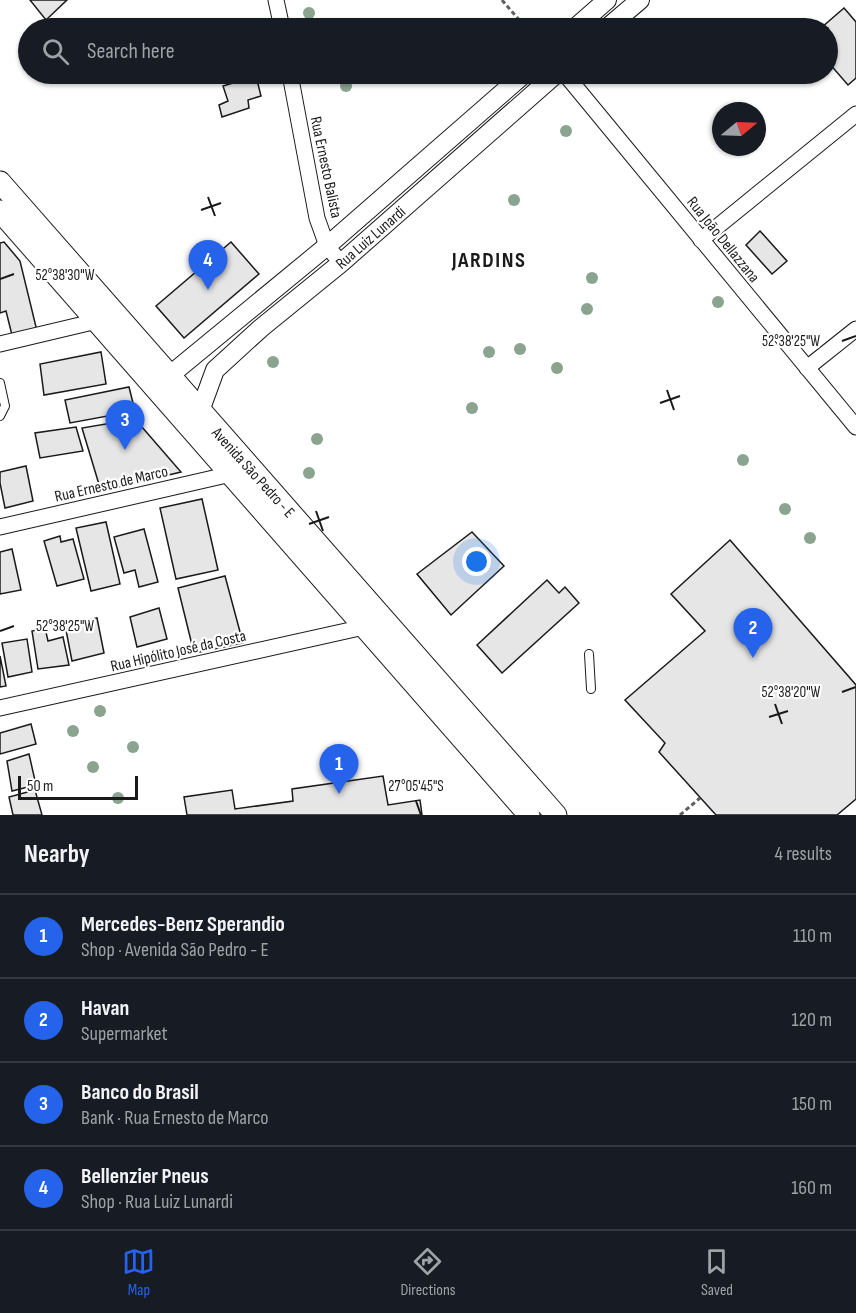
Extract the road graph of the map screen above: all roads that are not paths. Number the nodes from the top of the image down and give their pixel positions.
1 (276, 0) edge
2 (607, 0) edge
3 (639, 0) edge
4 (280, 18) edge
5 (586, 18) edge
6 (618, 18) edge
7 (292, 84) edge
8 (513, 84) edge
9 (545, 84) edge
10 (573, 84) edge
11 (856, 114) edge
12 (0, 182) edge
13 (0, 211) edge
14 (701, 240) junction
15 (327, 246) junction
16 (341, 263) junction
17 (98, 321) junction
18 (856, 329) edge
19 (0, 344) edge
20 (807, 368) junction
21 (170, 376) junction
22 (0, 383) edge
23 (200, 411) junction
24 (0, 416) edge
25 (856, 427) edge
26 (231, 474) junction
27 (0, 527) edge
28 (364, 627) junction
29 (590, 654) dead end
30 (591, 689) dead end
31 (0, 708) edge
32 (529, 815) edge
33 (555, 815) edge

1 - 4 street
2 - 5 street
3 - 6 street
7 - 15 street, Rua Ernesto Balista
8 - 15 street, Rua Luiz Lunardi
9 - 16 street, Rua Luiz Lunardi
10 - 14 street, Rua João Dellazzana
11 - 14 street
12 - 21 main road, Avenida São Pedro - E
13 - 17 main road, Avenida São Pedro - E
14 - 20 street, Rua João Dellazzana
15 - 16 street, Rua Ernesto Balista
15 - 21 street, Rua Luiz Lunardi
16 - 23 street, Rua Luiz Lunardi
17 - 19 street
17 - 26 main road, Avenida São Pedro - E
18 - 20 street
20 - 25 street, Rua João Dellazzana
21 - 23 main road, Avenida São Pedro - E
22 - 24 lane
23 - 33 main road, Avenida São Pedro - E
26 - 27 street, Rua Ernesto de Marco
26 - 28 main road, Avenida São Pedro - E
28 - 31 street, Rua Hipólito José da Costa
28 - 32 main road, Avenida São Pedro - E
29 - 30 lane

